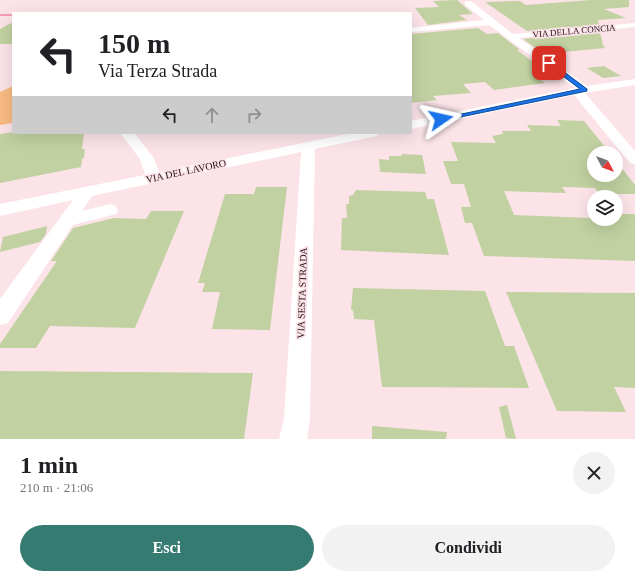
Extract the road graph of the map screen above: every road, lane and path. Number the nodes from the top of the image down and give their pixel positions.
1 (468, 2) dead end
2 (491, 22) junction
3 (635, 25) edge
4 (412, 30) edge
5 (513, 36) junction
6 (635, 82) edge
7 (581, 91) junction
8 (412, 125) edge
9 (128, 134) edge
10 (367, 134) edge
11 (308, 146) junction
12 (635, 160) edge
13 (153, 178) junction
14 (87, 192) junction
15 (0, 210) edge
16 (110, 210) dead end
17 (67, 221) junction
18 (0, 316) edge
19 (293, 439) edge

1 - 2 street
2 - 4 street
2 - 5 street
3 - 5 street, VIA DELLA CONCIA
5 - 7 street
6 - 7 street
7 - 8 street
7 - 12 street
9 - 13 street
10 - 11 street, VIA DEL LAVORO
11 - 13 street, VIA DEL LAVORO
11 - 19 street, VIA SESTA STRADA
13 - 14 street, VIA DEL LAVORO
14 - 15 street, VIA DEL LAVORO
14 - 17 street
16 - 17 street
17 - 18 street

